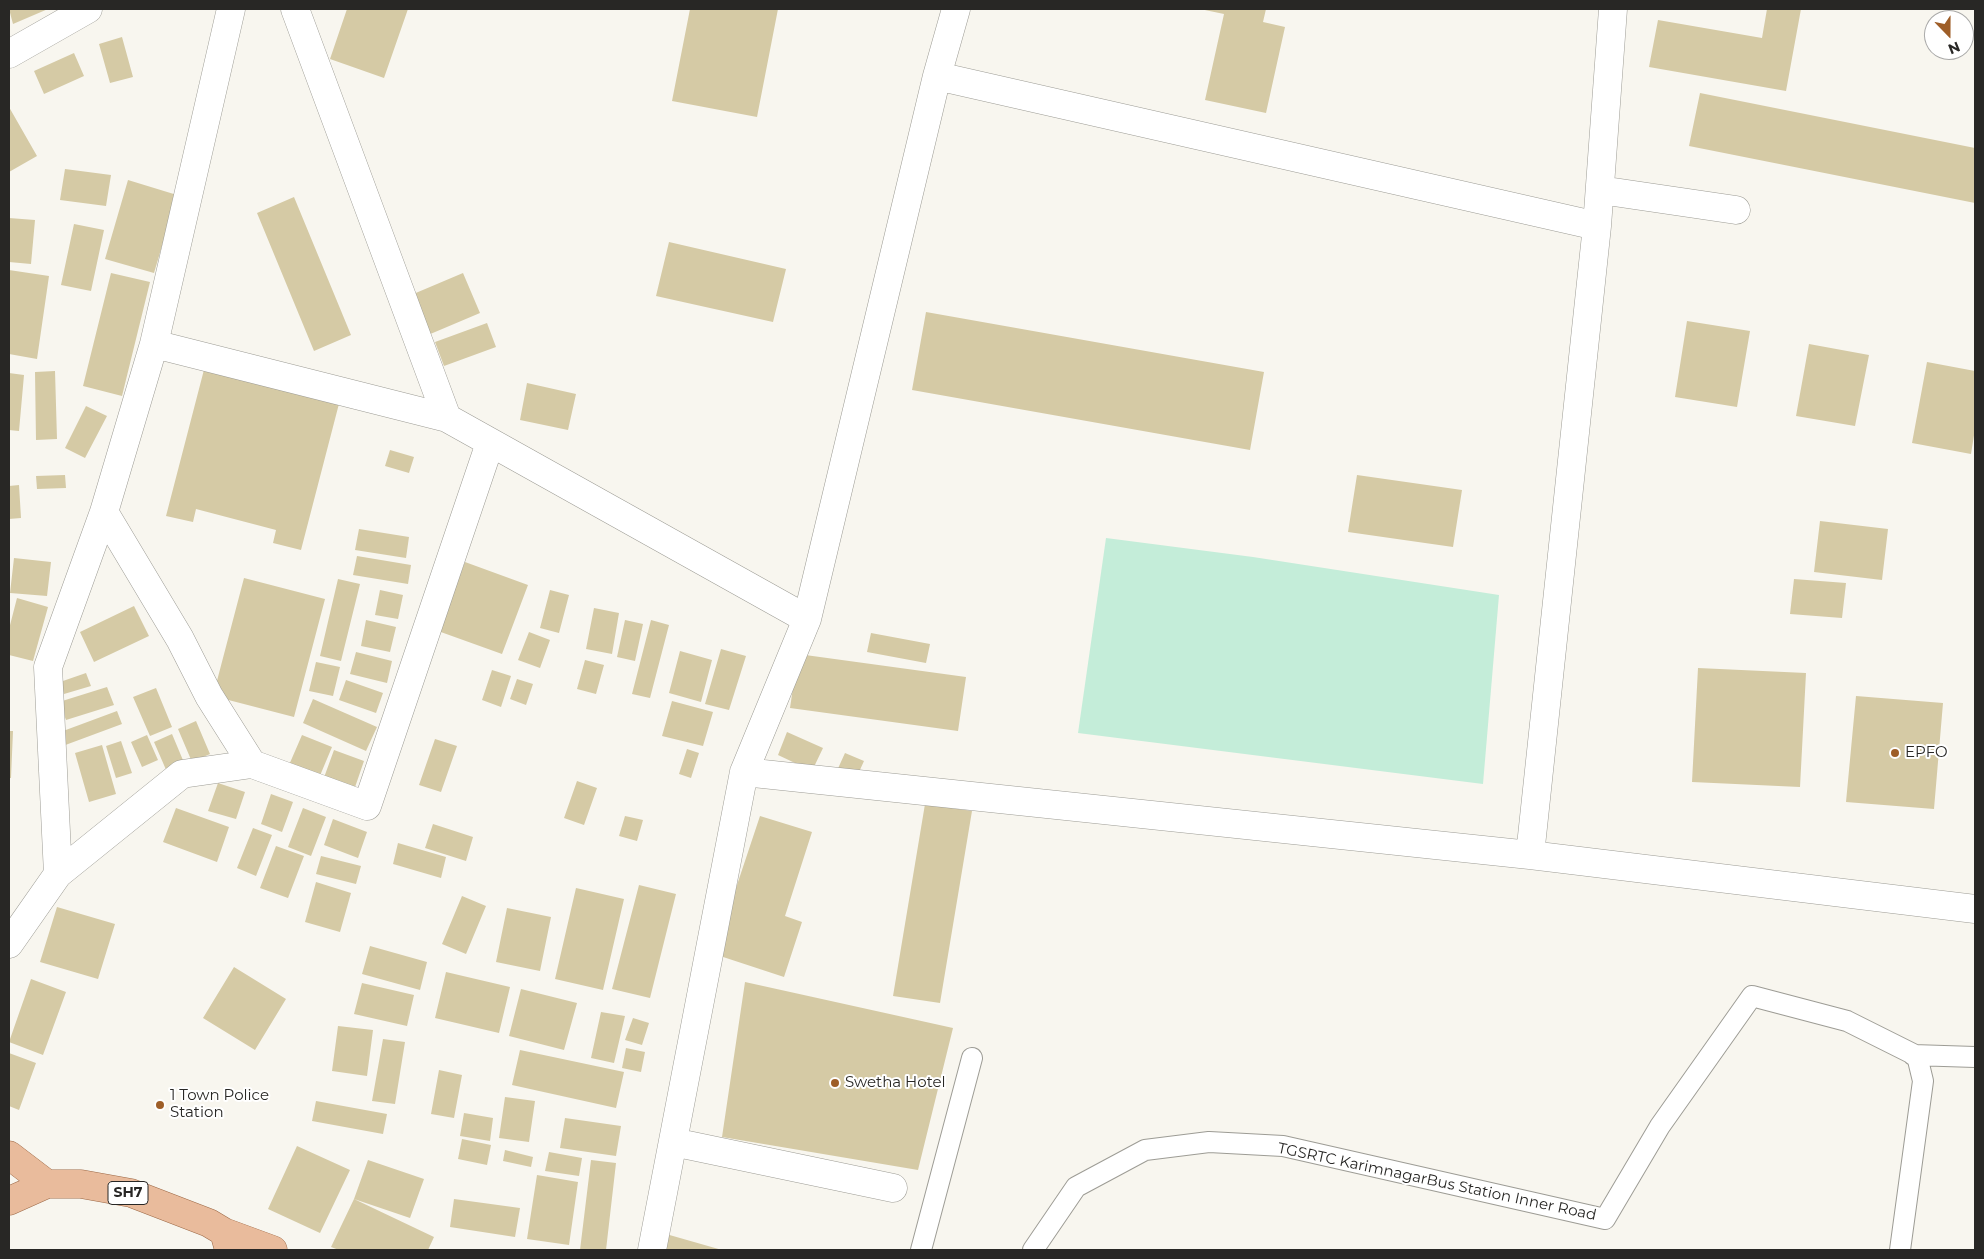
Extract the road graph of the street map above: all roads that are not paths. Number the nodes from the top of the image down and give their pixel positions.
1 (88, 9) edge
2 (231, 9) edge
3 (296, 9) edge
4 (956, 9) edge
5 (1613, 9) edge
6 (9, 54) edge
7 (937, 76) junction
8 (1600, 190) junction
9 (1736, 210) dead end
10 (1597, 226) junction
11 (154, 344) junction
12 (447, 418) junction
13 (490, 443) junction
14 (104, 512) junction
15 (807, 619) junction
16 (252, 764) junction
17 (744, 772) junction
18 (1530, 855) junction
19 (58, 874) junction
20 (1975, 910) edge
21 (9, 944) edge
22 (1913, 1054) junction
23 (1975, 1057) edge
24 (972, 1058) dead end
25 (673, 1142) junction
26 (9, 1155) edge
27 (47, 1184) junction
28 (893, 1188) dead end
29 (9, 1201) edge
30 (226, 1241) edge
31 (273, 1250) edge
32 (652, 1250) edge
33 (921, 1250) edge
34 (1033, 1250) edge
35 (1900, 1250) edge

1 - 6 street
2 - 11 street
3 - 12 street
4 - 7 street
5 - 8 street
7 - 10 street
7 - 15 street
8 - 9 street
8 - 10 street
10 - 18 street
11 - 12 street
11 - 14 street
12 - 13 street
13 - 15 street
13 - 16 street
14 - 16 street
14 - 19 street
15 - 17 street
16 - 19 street
17 - 18 street
17 - 25 street
18 - 20 street
19 - 21 street
22 - 23 lane
22 - 34 lane, TGSRTC KarimnagarBus Station Inner Road
22 - 35 lane
24 - 33 lane
25 - 28 street
25 - 32 street
26 - 27 main road
27 - 29 main road, SH7
27 - 30 main road, SH7
30 - 31 main road, SH7

